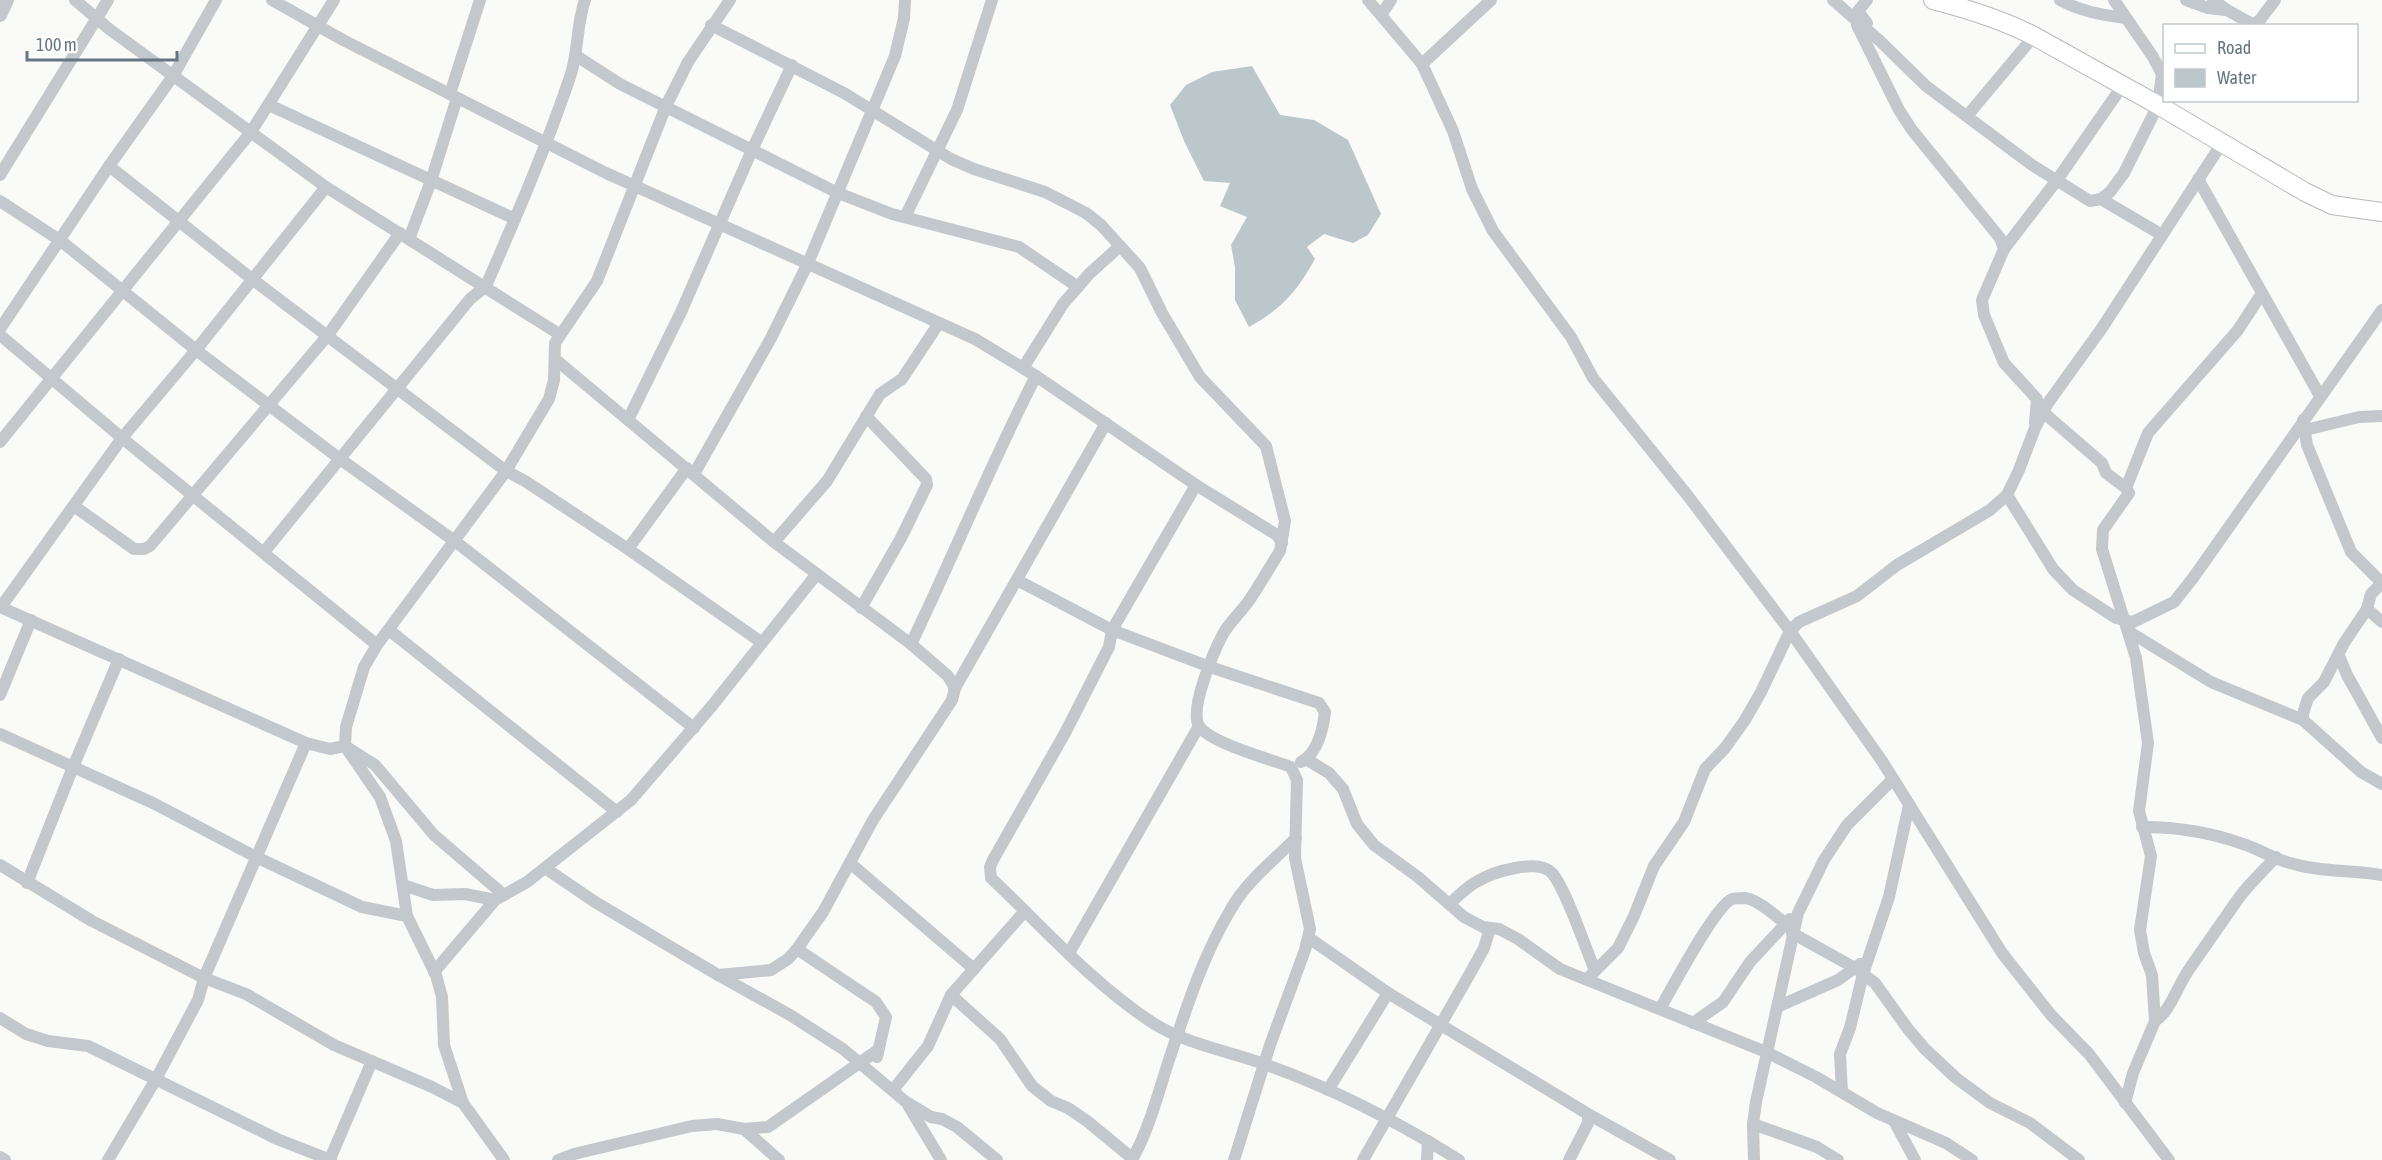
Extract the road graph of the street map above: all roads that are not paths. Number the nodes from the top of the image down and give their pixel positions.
1 (7, 0) edge
2 (75, 0) edge
3 (108, 0) edge
4 (216, 0) edge
5 (272, 0) edge
6 (334, 0) edge
7 (480, 0) edge
8 (585, 0) edge
9 (730, 0) edge
10 (905, 0) edge
11 (992, 0) edge
12 (1368, 0) edge
13 (1391, 0) edge
14 (1491, 0) edge
15 (1833, 0) edge
16 (1867, 0) edge
17 (1933, 0) edge
18 (2060, 0) edge
19 (2186, 0) edge
20 (2213, 0) edge
21 (2275, 0) edge
22 (2117, 1) edge
23 (2227, 10) junction
24 (0, 15) edge
25 (1381, 15) junction
26 (97, 17) junction
27 (1853, 17) junction
28 (2125, 18) junction
29 (318, 26) junction
30 (711, 26) junction
31 (2034, 36) junction
32 (1880, 41) junction
33 (576, 55) junction
34 (1422, 64) junction
35 (792, 65) junction
36 (595, 69) junction
37 (571, 75) junction
38 (173, 76) junction
39 (2123, 85) junction
40 (453, 96) junction
41 (269, 105) junction
42 (2158, 105) junction
43 (666, 106) junction
44 (873, 110) junction
45 (1966, 117) junction
46 (251, 132) junction
47 (547, 143) junction
48 (2222, 143) junction
49 (752, 150) junction
50 (939, 150) junction
51 (109, 166) junction
52 (0, 175) edge
53 (2057, 180) junction
54 (2199, 180) junction
55 (431, 181) junction
56 (633, 186) junction
57 (326, 188) junction
58 (838, 193) junction
59 (2101, 199) junction
60 (0, 201) edge
61 (2382, 212) edge
62 (905, 217) junction
63 (178, 219) junction
64 (515, 219) junction
65 (721, 224) junction
66 (2162, 235) junction
67 (405, 236) junction
68 (61, 240) junction
69 (1120, 246) junction
70 (2004, 249) junction
71 (808, 263) junction
72 (252, 279) junction
73 (486, 286) junction
74 (1077, 287) junction
75 (124, 289) junction
76 (2262, 293) junction
77 (2382, 310) edge
78 (939, 323) junction
79 (0, 329) edge
80 (559, 334) junction
81 (0, 335) edge
82 (328, 335) junction
83 (196, 350) junction
84 (555, 359) junction
85 (1023, 368) junction
86 (1036, 376) junction
87 (52, 378) junction
88 (397, 389) junction
89 (2320, 396) junction
90 (268, 405) junction
91 (2043, 412) junction
92 (866, 416) junction
93 (2382, 416) edge
94 (628, 420) junction
95 (1106, 423) junction
96 (2304, 425) junction
97 (2035, 428) junction
98 (122, 438) junction
99 (0, 442) edge
100 (340, 459) junction
101 (506, 471) junction
102 (691, 471) junction
103 (1196, 484) junction
104 (2126, 488) junction
105 (194, 495) junction
106 (2007, 495) junction
107 (74, 506) junction
108 (456, 542) junction
109 (774, 542) junction
110 (1282, 543) junction
111 (628, 549) junction
112 (264, 552) junction
113 (816, 574) junction
114 (1017, 580) junction
115 (2382, 583) edge
116 (0, 607) edge
117 (861, 608) junction
118 (2367, 609) junction
119 (31, 620) junction
120 (2382, 622) edge
121 (2127, 626) junction
122 (389, 630) junction
123 (1112, 630) junction
124 (1790, 631) junction
125 (760, 642) junction
126 (911, 644) junction
127 (377, 645) junction
128 (2339, 656) junction
129 (119, 659) junction
130 (1210, 667) junction
131 (955, 688) junction
132 (0, 695) edge
133 (2303, 720) junction
134 (1200, 726) junction
135 (694, 728) junction
136 (0, 734) edge
137 (2382, 738) edge
138 (306, 742) junction
139 (345, 746) junction
140 (1306, 759) junction
141 (73, 767) junction
142 (1291, 767) junction
143 (1893, 779) junction
144 (2382, 784) edge
145 (1909, 805) junction
146 (616, 812) junction
147 (2142, 827) junction
148 (1296, 838) junction
149 (256, 857) junction
150 (2276, 857) junction
151 (850, 863) junction
152 (0, 866) edge
153 (546, 868) junction
154 (2382, 875) edge
155 (27, 883) junction
156 (403, 885) junction
157 (499, 898) junction
158 (1449, 904) junction
159 (1026, 911) junction
160 (407, 915) junction
161 (1490, 928) junction
162 (1789, 928) junction
163 (1309, 938) junction
164 (797, 949) junction
165 (1069, 953) junction
166 (974, 969) junction
167 (1859, 971) junction
168 (434, 972) junction
169 (718, 975) junction
170 (1591, 975) junction
171 (204, 978) junction
172 (1388, 993) junction
173 (951, 995) junction
174 (1777, 1008) junction
175 (1660, 1009) junction
176 (0, 1018) edge
177 (2155, 1021) junction
178 (1693, 1023) junction
179 (1441, 1025) junction
180 (1178, 1034) junction
181 (878, 1050) junction
182 (1766, 1052) junction
183 (372, 1061) junction
184 (861, 1063) junction
185 (1264, 1064) junction
186 (874, 1073) junction
187 (2133, 1073) junction
188 (156, 1079) junction
189 (2111, 1083) junction
190 (893, 1090) junction
191 (1328, 1090) junction
192 (1842, 1092) junction
193 (906, 1102) junction
194 (463, 1103) junction
195 (2126, 1103) junction
196 (1588, 1114) junction
197 (1386, 1119) junction
198 (1894, 1120) junction
199 (1753, 1124) junction
200 (744, 1129) junction
201 (1928, 1136) junction
202 (1428, 1141) junction
203 (0, 1157) edge
204 (1914, 1157) edge
205 (1132, 1159) edge
206 (4, 1160) edge
207 (108, 1160) edge
208 (330, 1160) edge
209 (504, 1160) edge
210 (558, 1160) edge
211 (779, 1160) edge
212 (941, 1160) edge
213 (997, 1160) edge
214 (1234, 1160) edge
215 (1363, 1160) edge
216 (1427, 1160) edge
217 (1459, 1160) edge
218 (1569, 1160) edge
219 (1670, 1160) edge
220 (1754, 1160) edge
221 (1838, 1160) edge
222 (1972, 1160) edge
223 (2079, 1160) edge
224 (2169, 1160) edge

1 - 24 street
2 - 26 street
3 - 26 street
4 - 38 street
5 - 29 street
6 - 29 street
7 - 40 street
8 - 33 street
9 - 30 street
10 - 44 street
11 - 50 street
12 - 25 street
13 - 25 street
14 - 34 street
15 - 27 street
16 - 32 street
17 - 31 main road
18 - 28 street
19 - 23 street
20 - 23 street
21 - 23 street
22 - 28 street
25 - 34 street
26 - 38 street
26 - 52 street
27 - 32 street
27 - 70 street
28 - 42 street
29 - 40 street
29 - 41 street
30 - 35 street
30 - 43 street
31 - 39 main road
31 - 45 street
32 - 45 street
33 - 36 street
33 - 37 street
34 - 124 street
35 - 44 street
35 - 49 street
36 - 37 street
36 - 43 street
37 - 47 street
38 - 46 street
38 - 51 street
39 - 42 main road
39 - 53 street
40 - 47 street
40 - 55 street
41 - 46 street
41 - 55 street
42 - 48 main road
42 - 59 street
43 - 49 street
43 - 56 street
44 - 50 street
44 - 58 street
45 - 53 street
46 - 57 street
46 - 63 street
47 - 56 street
47 - 64 street
48 - 54 street
48 - 61 main road
49 - 58 street
49 - 65 street
50 - 62 street
50 - 69 street
51 - 63 street
51 - 68 street
53 - 59 street
53 - 70 street
54 - 66 street
54 - 76 street
55 - 64 street
55 - 67 street
56 - 65 street
56 - 80 street
57 - 67 street
57 - 72 street
58 - 62 street
58 - 71 street
59 - 66 street
60 - 68 street
62 - 74 street
63 - 72 street
63 - 75 street
64 - 73 street
65 - 71 street
65 - 94 street
66 - 91 street
67 - 73 street
67 - 82 street
68 - 75 street
68 - 79 street
69 - 74 street
69 - 110 street
70 - 97 street
71 - 78 street
71 - 102 street
72 - 82 street
72 - 83 street
73 - 80 street
73 - 88 street
74 - 85 street
75 - 83 street
75 - 87 street
76 - 89 street
76 - 104 street
77 - 89 street
78 - 85 street
78 - 92 street
80 - 84 street
81 - 87 street
82 - 88 street
82 - 90 street
83 - 90 street
83 - 98 street
84 - 94 street
84 - 101 street
85 - 86 street
86 - 95 street
86 - 126 street
87 - 98 street
87 - 99 street
88 - 100 street
88 - 101 street
89 - 96 street
90 - 100 street
90 - 105 street
91 - 97 street
91 - 104 street
92 - 109 street
92 - 117 street
93 - 96 street
94 - 102 street
95 - 103 street
95 - 114 street
96 - 115 street
96 - 121 street
97 - 106 street
98 - 105 street
98 - 107 street
100 - 108 street
100 - 112 street
101 - 108 street
101 - 111 street
102 - 109 street
102 - 111 street
103 - 110 street
103 - 123 street
104 - 121 street
105 - 107 street
105 - 112 street
106 - 121 street
106 - 124 street
107 - 116 street
108 - 122 street
108 - 135 street
109 - 113 street
110 - 130 street
111 - 125 street
112 - 127 street
113 - 117 street
113 - 125 street
114 - 123 street
114 - 131 street
115 - 118 street
116 - 119 street
117 - 126 street
118 - 120 street
118 - 128 street
119 - 129 street
119 - 132 street
121 - 133 street
121 - 147 street
122 - 127 street
122 - 146 street
123 - 130 street
123 - 159 street
124 - 143 street
124 - 170 street
125 - 135 street
126 - 131 street
127 - 139 street
128 - 133 street
128 - 137 street
129 - 138 street
129 - 141 street
130 - 134 street
130 - 140 street
131 - 151 street
133 - 144 street
134 - 142 street
134 - 165 street
135 - 146 street
136 - 141 street
138 - 139 street
138 - 149 street
139 - 156 street
139 - 157 street
140 - 142 street
140 - 158 street
141 - 149 street
141 - 155 street
142 - 148 street
143 - 145 street
143 - 162 street
145 - 167 street
145 - 189 street
146 - 153 street
147 - 150 street
147 - 177 street
148 - 163 street
148 - 180 street
149 - 160 street
149 - 171 street
150 - 154 street
150 - 177 street
151 - 164 street
151 - 166 street
152 - 155 street
153 - 157 street
153 - 169 street
155 - 171 street
156 - 157 street
156 - 160 street
157 - 168 street
158 - 161 street
158 - 170 street
159 - 165 street
159 - 166 street
160 - 168 street
161 - 170 street
161 - 179 street
162 - 167 street
162 - 174 street
162 - 175 street
162 - 178 street
163 - 172 street
163 - 185 street
164 - 169 street
164 - 181 street
165 - 180 street
166 - 173 street
167 - 174 street
167 - 192 street
167 - 223 street
168 - 194 street
169 - 184 street
170 - 175 street
171 - 183 street
171 - 188 street
172 - 179 street
172 - 191 street
173 - 190 street
173 - 205 street
174 - 182 street
175 - 178 street
176 - 188 street
177 - 187 street
178 - 182 street
179 - 196 street
179 - 197 street
180 - 185 street
180 - 205 street
181 - 184 street
181 - 186 street
182 - 192 street
182 - 199 street
183 - 194 street
183 - 208 street
184 - 186 street
184 - 200 street
185 - 191 street
185 - 214 street
186 - 190 street
187 - 189 street
187 - 195 street
188 - 207 street
188 - 208 street
189 - 195 street
190 - 193 street
191 - 197 street
192 - 198 street
193 - 212 street
193 - 213 street
194 - 209 street
195 - 224 street
196 - 218 street
196 - 219 street
197 - 202 street
197 - 215 street
198 - 201 street
198 - 204 street
199 - 220 street
199 - 221 street
200 - 210 street
200 - 211 street
201 - 204 street
201 - 222 street
202 - 216 street
202 - 217 street
203 - 206 street

